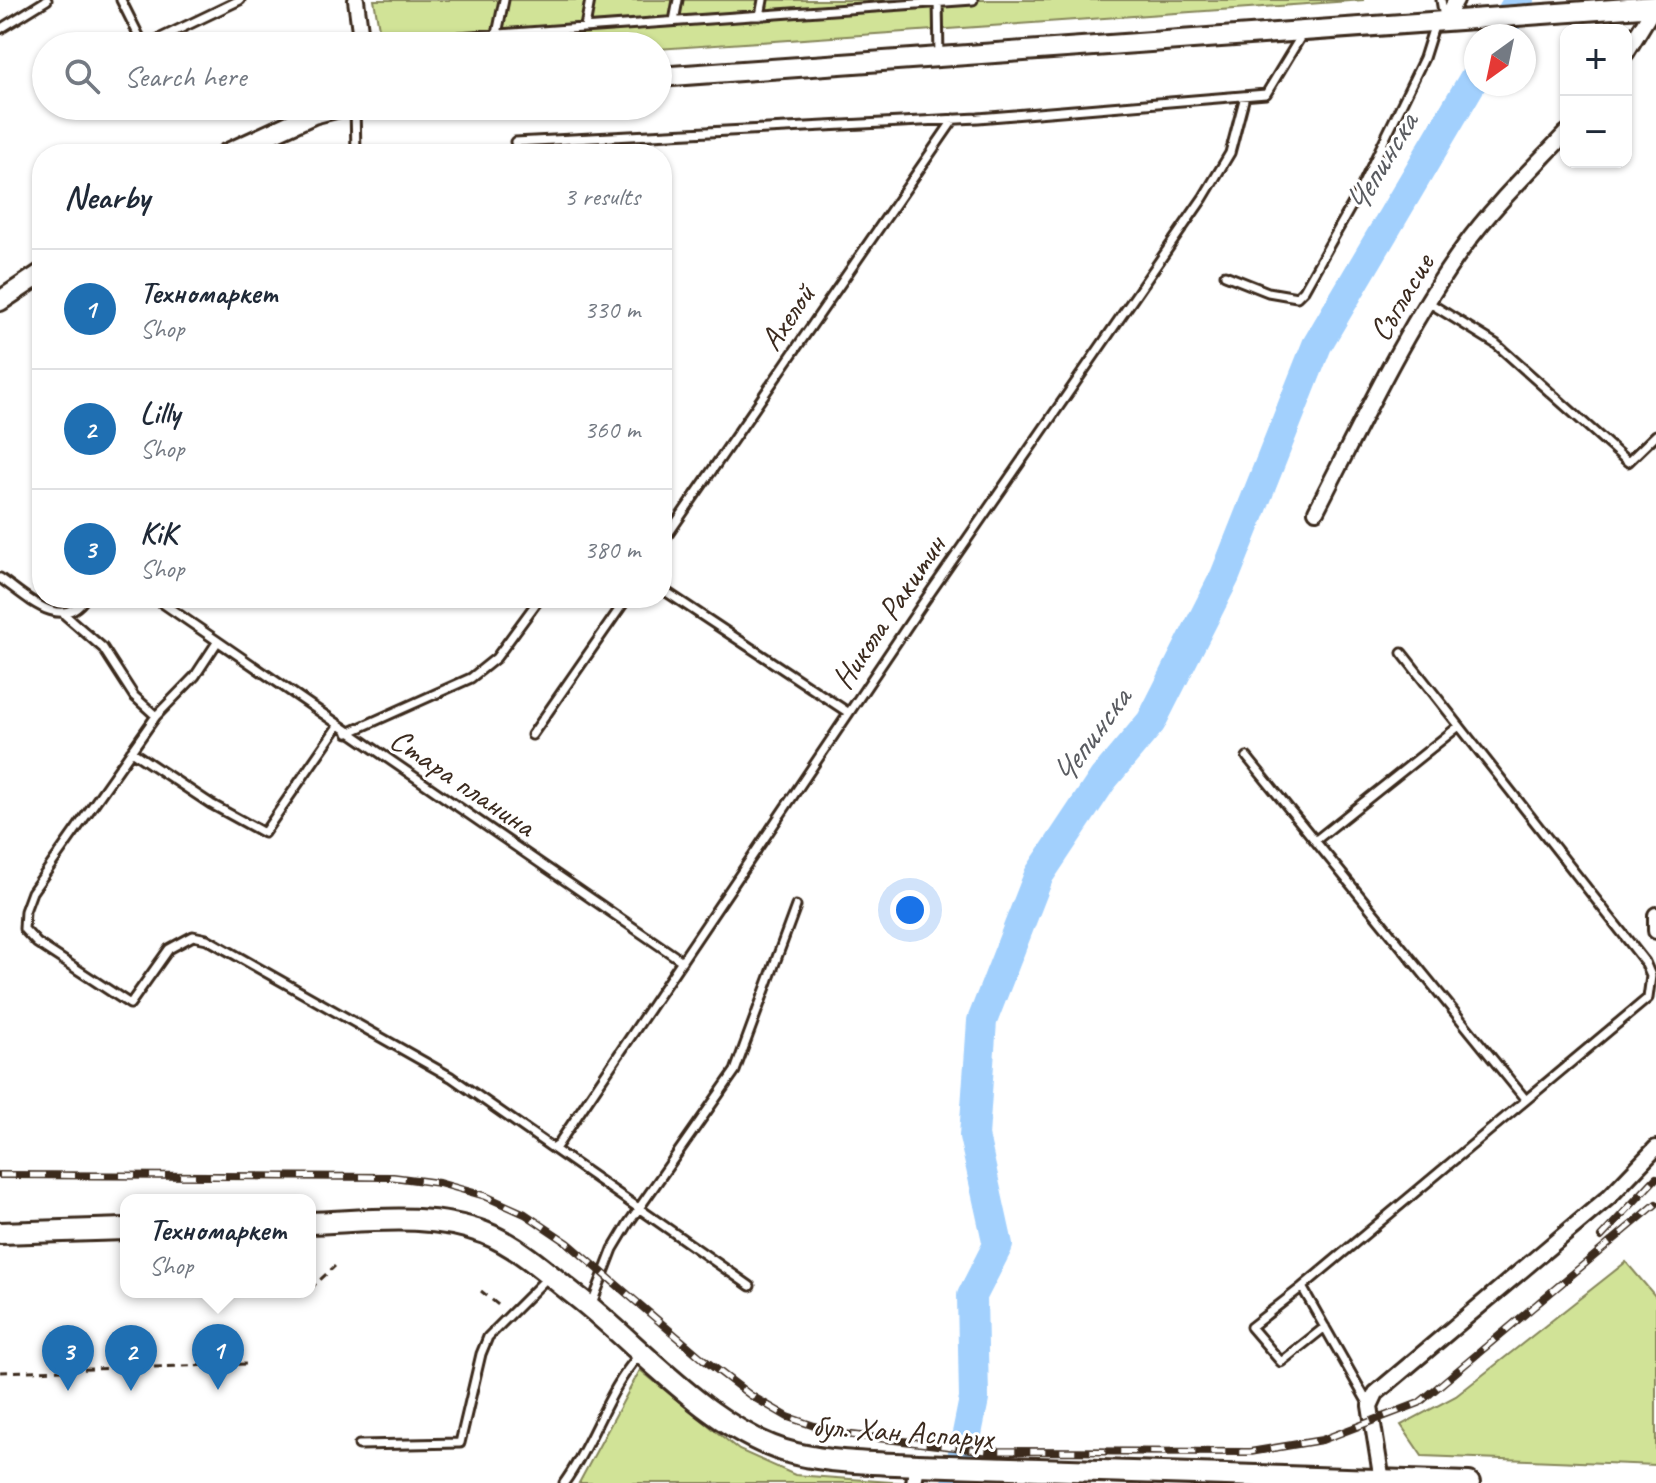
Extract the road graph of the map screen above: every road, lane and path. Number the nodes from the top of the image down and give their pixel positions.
1 (47, 0) edge
2 (121, 0) edge
3 (240, 0) edge
4 (356, 0) edge
5 (504, 0) edge
6 (590, 0) edge
7 (678, 0) edge
8 (763, 0) edge
9 (849, 0) edge
10 (973, 0) edge
11 (1441, 0) edge
12 (1456, 0) edge
13 (938, 1) edge
14 (1655, 7) edge
15 (848, 9) junction
16 (760, 16) junction
17 (1448, 20) junction
18 (674, 21) junction
19 (585, 27) junction
20 (0, 29) edge
21 (1305, 31) junction
22 (137, 32) edge
23 (173, 32) edge
24 (360, 32) edge
25 (497, 32) edge
26 (522, 32) edge
27 (1632, 43) edge
28 (939, 57) junction
29 (672, 76) edge
30 (1245, 96) junction
31 (954, 119) junction
32 (300, 120) edge
33 (355, 120) edge
34 (1560, 139) edge
35 (515, 142) dead end
36 (248, 144) edge
37 (356, 144) edge
38 (1225, 275) dead end
39 (32, 280) edge
40 (0, 301) edge
41 (1428, 302) junction
42 (1656, 435) edge
43 (1316, 511) dead end
44 (672, 528) edge
45 (0, 578) edge
46 (672, 596) edge
47 (32, 599) edge
48 (46, 608) edge
49 (78, 608) edge
50 (168, 608) edge
51 (533, 608) edge
52 (620, 608) edge
53 (65, 615) junction
54 (216, 644) junction
55 (1402, 653) dead end
56 (849, 713) junction
57 (156, 716) junction
58 (338, 726) junction
59 (1459, 726) junction
60 (348, 733) junction
61 (532, 735) dead end
62 (131, 751) junction
63 (1247, 757) dead end
64 (1315, 841) junction
65 (796, 906) dead end
66 (1656, 915) edge
67 (1656, 931) edge
68 (682, 961) junction
69 (1526, 1100) junction
70 (1656, 1148) edge
71 (555, 1149) junction
72 (639, 1208) junction
73 (316, 1223) edge
74 (120, 1229) edge
75 (0, 1233) edge
76 (335, 1266) dead end
77 (549, 1275) junction
78 (316, 1284) edge
79 (750, 1286) dead end
80 (1302, 1287) junction
81 (591, 1308) junction
82 (1325, 1327) junction
83 (642, 1352) junction
84 (246, 1364) dead end
85 (0, 1372) edge
86 (1370, 1406) junction
87 (359, 1445) dead end
88 (916, 1474) edge
89 (1031, 1476) edge
90 (1382, 1481) junction
91 (564, 1483) edge
92 (1467, 1483) edge

1 - 20 lane
2 - 22 lane
3 - 23 lane
4 - 24 street
5 - 25 lane
6 - 19 lane
7 - 18 lane
8 - 16 lane
9 - 15 lane
10 - 13 lane
11 - 17 lane
12 - 17 street
13 - 15 lane
13 - 28 lane
14 - 17 street
14 - 27 street
15 - 16 lane
16 - 18 lane
17 - 21 street
17 - 38 lane
18 - 19 lane
19 - 26 lane
21 - 28 street
21 - 30 lane
28 - 29 street
30 - 31 lane
30 - 56 lane, Никола Ракитин
31 - 35 lane
31 - 44 lane, Ахелой
32 - 36 street
33 - 37 lane
34 - 41 street, Съгласие
39 - 40 street
41 - 42 lane
41 - 43 street, Съгласие
45 - 47 lane
46 - 56 lane
48 - 53 lane
49 - 53 lane
50 - 54 lane, Стара планина
51 - 60 lane
52 - 61 lane
53 - 57 lane
54 - 57 lane
54 - 58 lane, Стара планина
55 - 59 lane
56 - 68 lane, Никола Ракитин
57 - 62 lane
58 - 60 lane, Стара планина
58 - 62 lane
59 - 64 lane
59 - 69 lane
60 - 68 lane, Стара планина
62 - 71 lane
63 - 64 lane
64 - 69 lane
65 - 72 lane
66 - 67 street
68 - 71 lane, Никола Ракитин
69 - 80 lane
70 - 86 street
71 - 72 lane
72 - 79 lane
72 - 81 lane
73 - 77 main road, бул. Хан Аспарух
74 - 75 main road
76 - 78 path
77 - 81 main road, бул. Хан Аспарух
77 - 87 lane
80 - 82 lane
80 - 82 lane
81 - 83 main road, бул. Хан Аспарух
82 - 86 lane
83 - 88 main road, бул. Хан Аспарух
83 - 91 lane
84 - 85 path
86 - 90 street
88 - 89 main road, бул. Хан Аспарух
89 - 90 main road, бул. Хан Аспарух
90 - 92 main road, бул. Хан Аспарух

